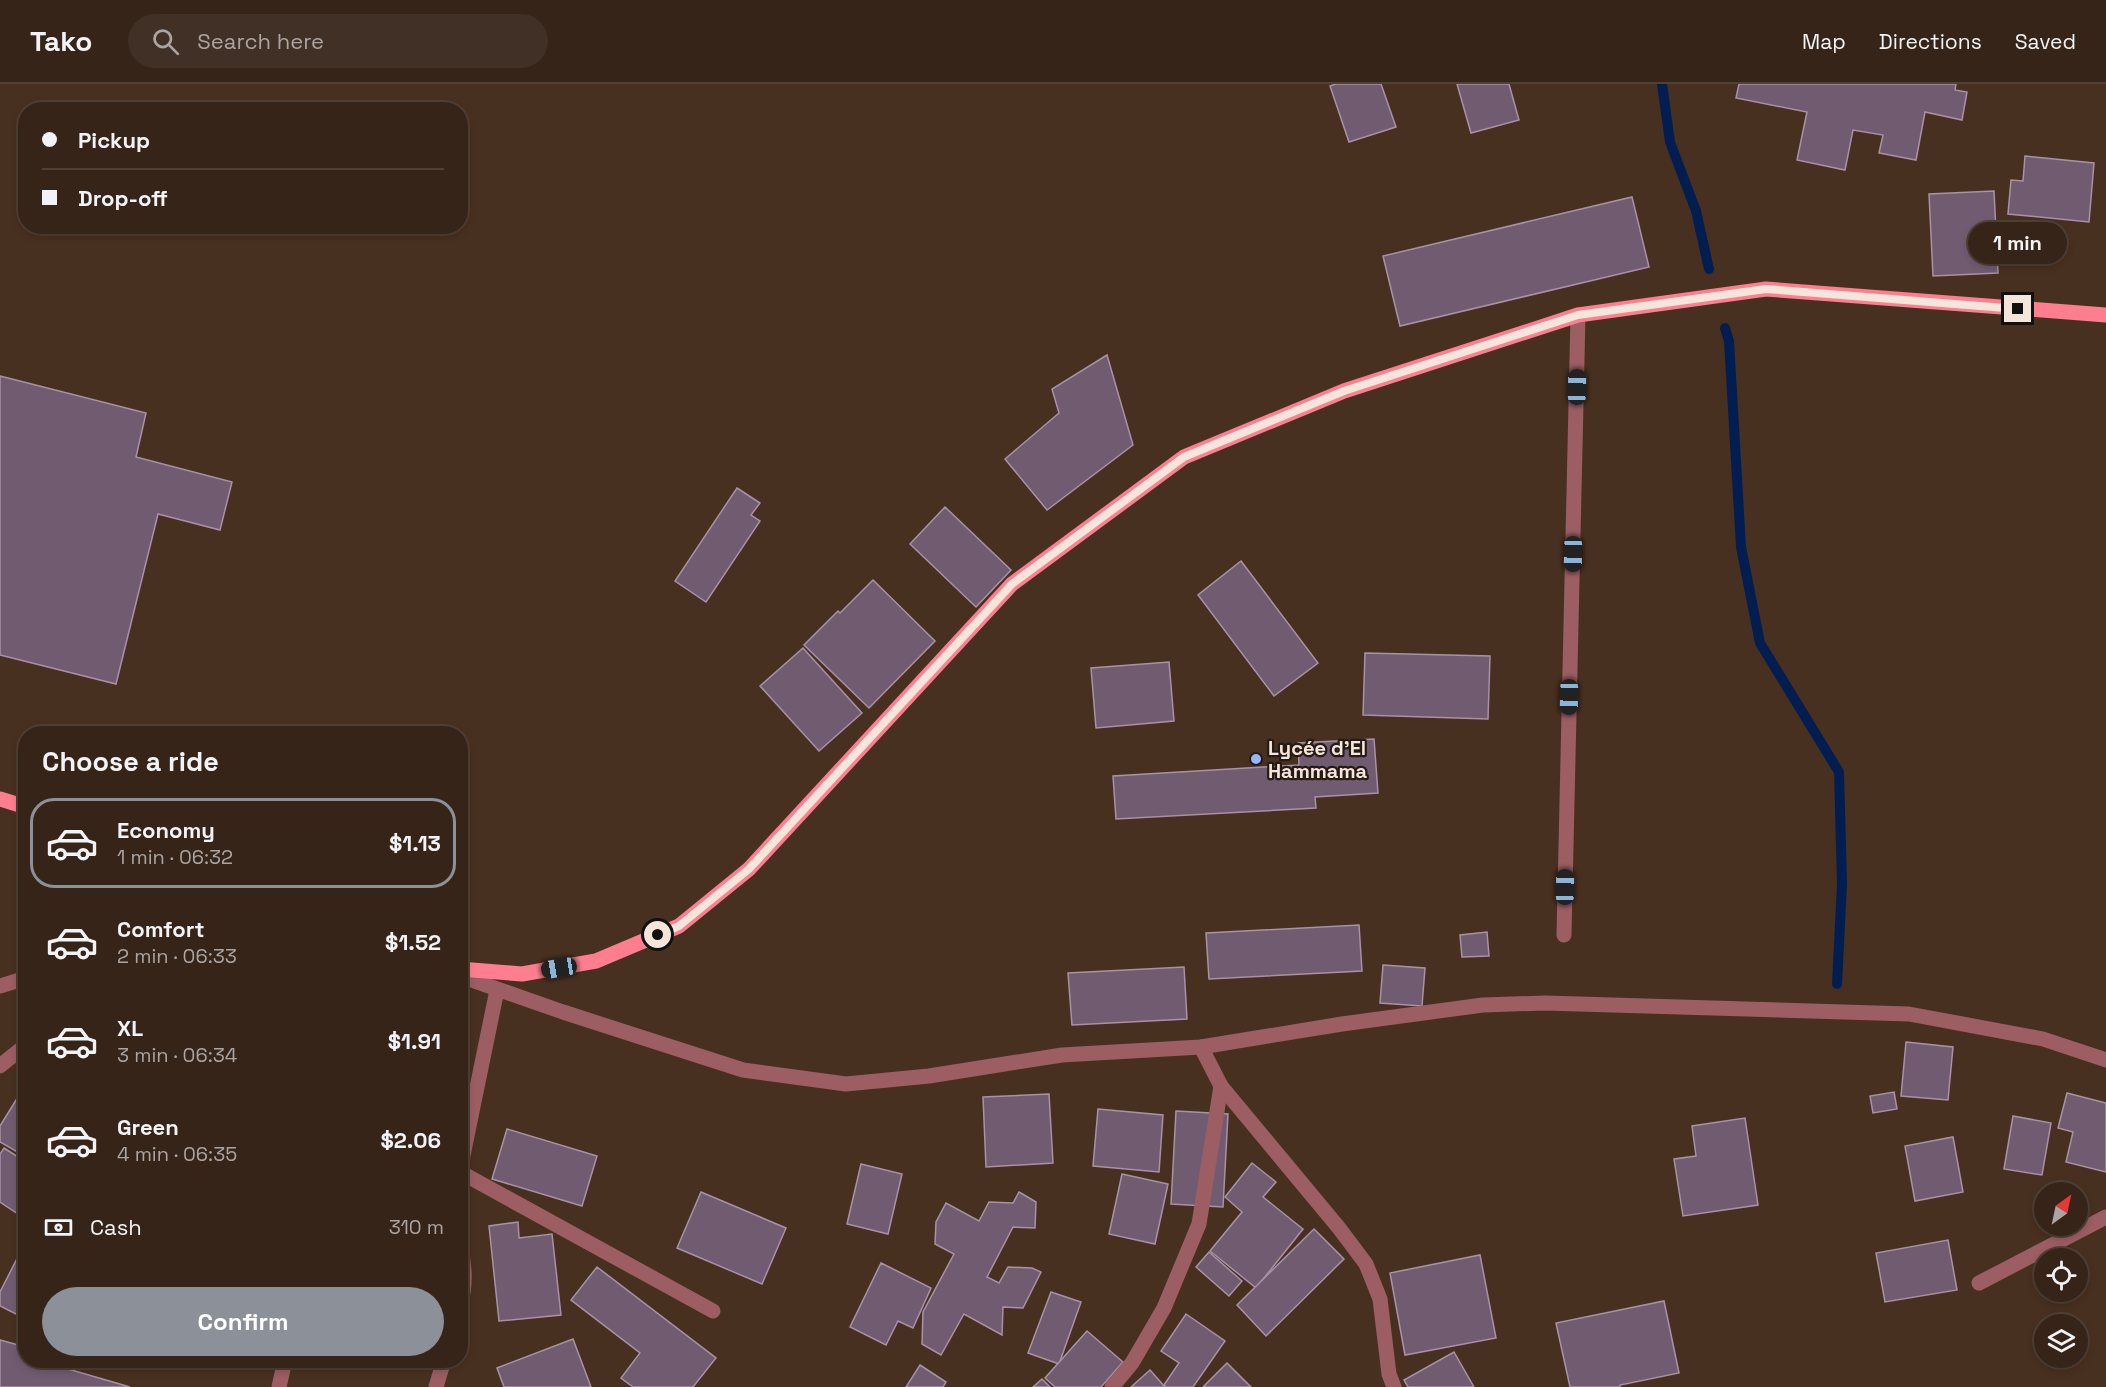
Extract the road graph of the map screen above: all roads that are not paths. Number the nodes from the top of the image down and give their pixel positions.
1 (1578, 315) junction
2 (2106, 315) edge
3 (0, 799) edge
4 (18, 805) edge
5 (1564, 935) dead end
6 (468, 970) edge
7 (468, 979) edge
8 (18, 980) edge
9 (0, 986) edge
10 (497, 990) junction
11 (1201, 1047) junction
12 (18, 1051) edge
13 (2106, 1060) edge
14 (0, 1066) edge
15 (1221, 1086) junction
16 (468, 1132) edge
17 (468, 1175) edge
18 (2106, 1217) edge
19 (1980, 1283) dead end
20 (713, 1311) dead end
21 (283, 1368) edge
22 (442, 1368) edge
23 (279, 1387) edge
24 (436, 1387) edge
25 (1112, 1387) edge
26 (1394, 1387) edge

1 - 2 main road
1 - 5 street
1 - 6 main road
3 - 4 main road
7 - 10 street
8 - 9 street
10 - 11 street
10 - 16 street
11 - 13 street
11 - 15 street
12 - 14 street
15 - 25 street
15 - 26 street
17 - 20 street
18 - 19 street
21 - 23 street
22 - 24 street

